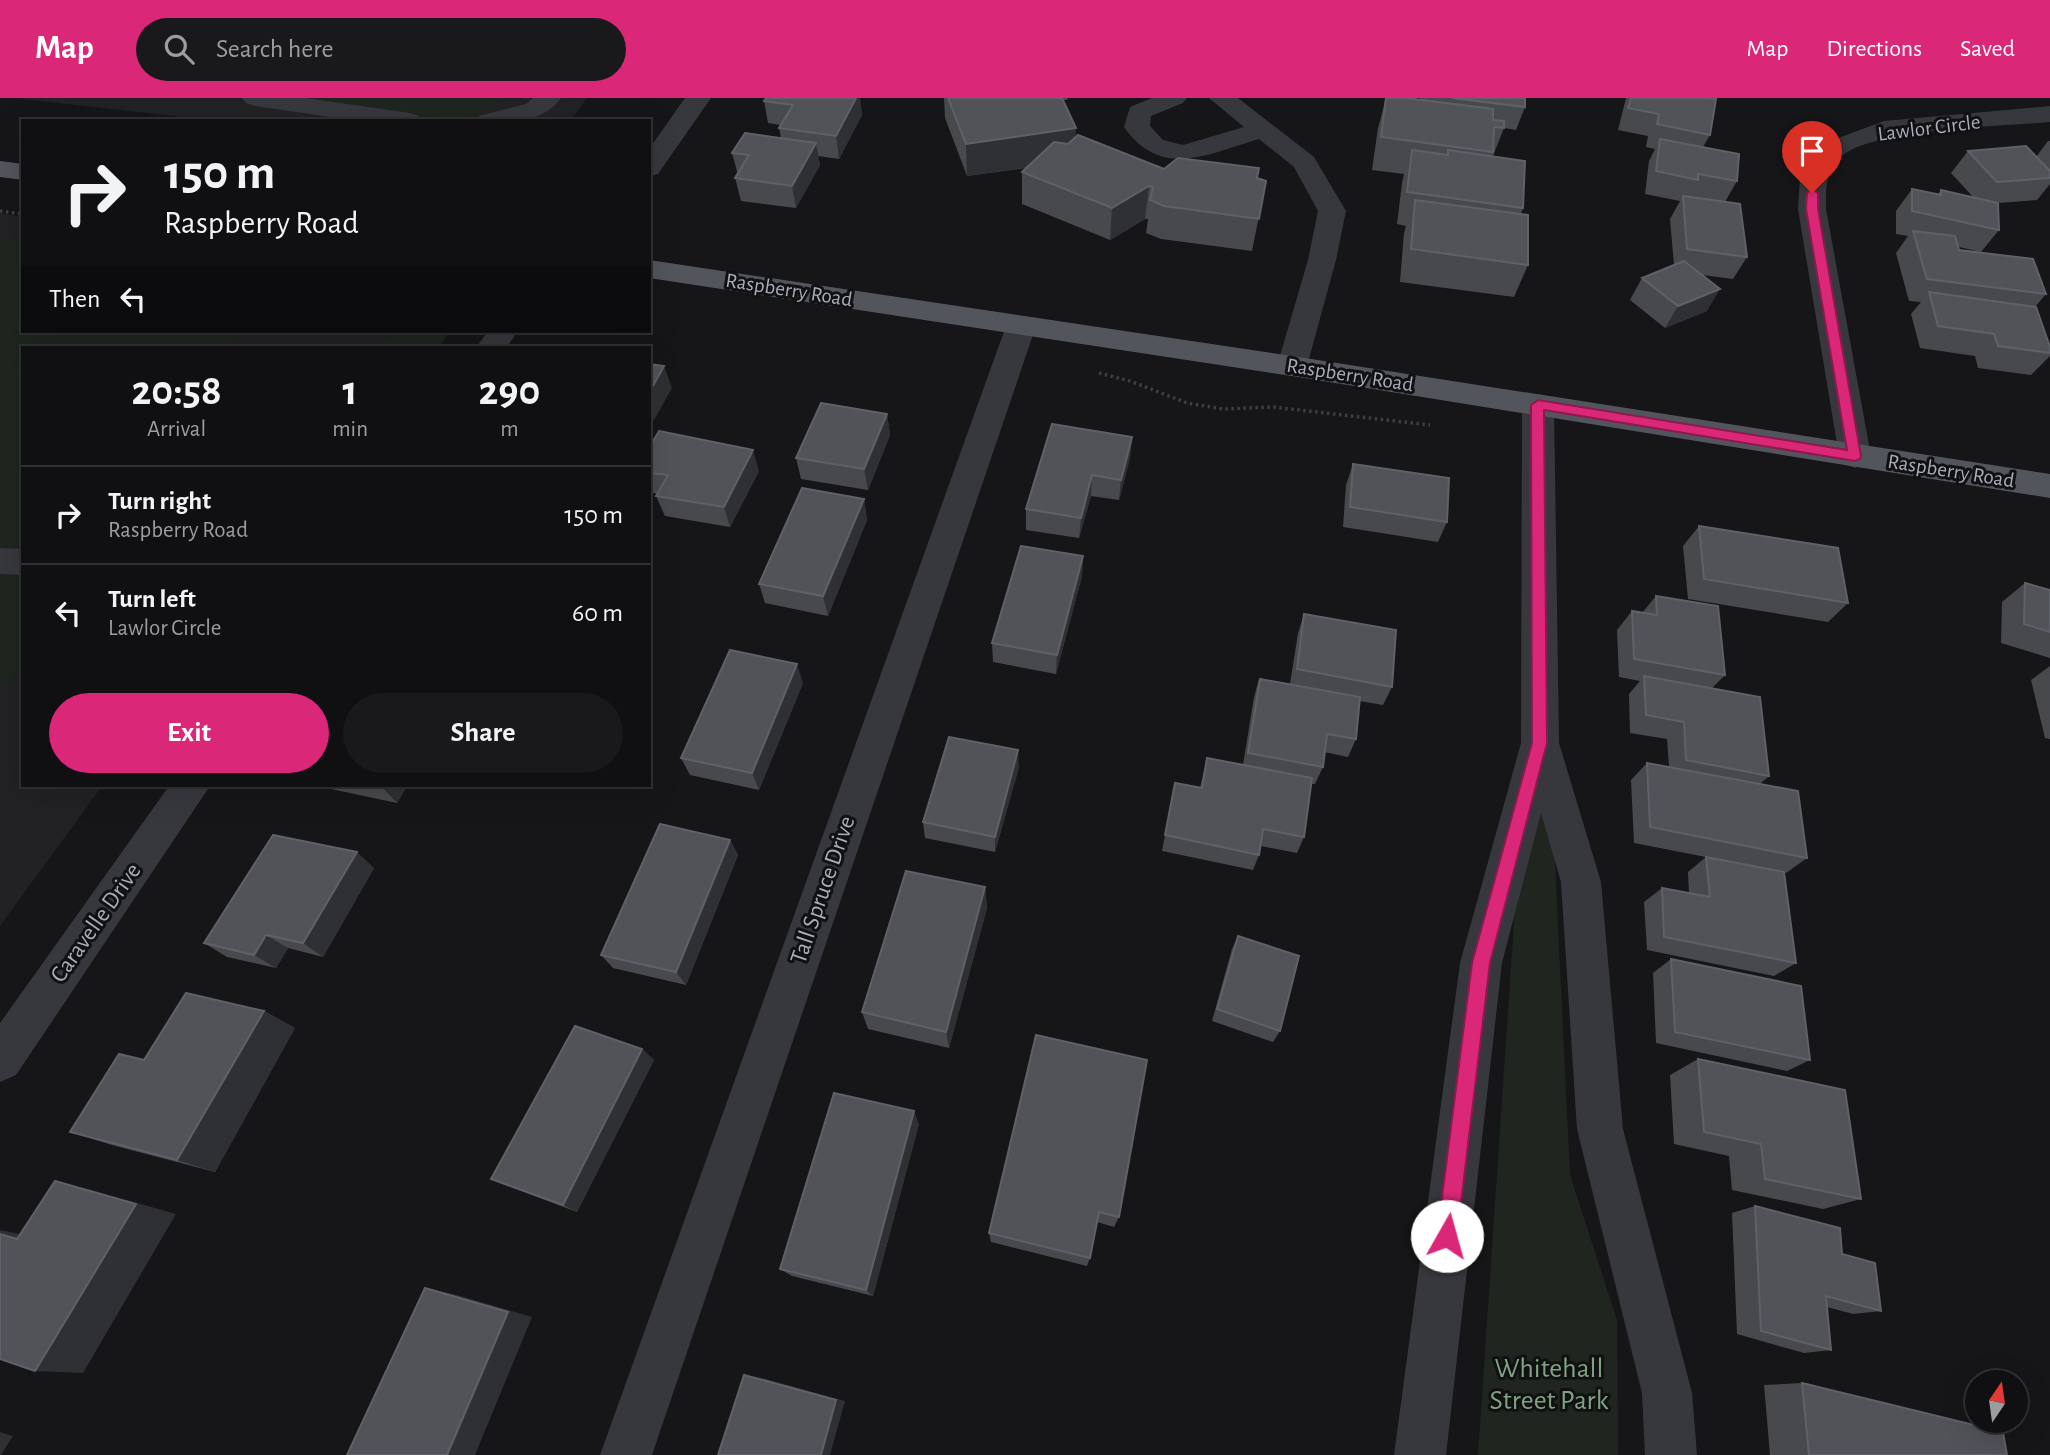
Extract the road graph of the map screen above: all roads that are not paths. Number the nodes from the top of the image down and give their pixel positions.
1 (255, 98) edge
2 (548, 98) edge
3 (698, 98) edge
4 (1174, 98) edge
5 (1240, 104) edge
6 (2050, 114) edge
7 (397, 119) edge
8 (496, 119) edge
9 (1262, 130) junction
10 (651, 165) edge
11 (0, 169) edge
12 (21, 172) edge
13 (651, 269) edge
14 (1021, 326) junction
15 (1292, 366) junction
16 (1538, 405) junction
17 (1855, 456) junction
18 (2050, 486) edge
19 (0, 561) edge
20 (21, 562) edge
21 (1540, 743) junction
22 (190, 787) edge
23 (0, 1060) edge
24 (626, 1455) edge
25 (1420, 1455) edge
26 (1671, 1455) edge

1 - 7 street
2 - 8 street
3 - 10 street
4 - 9 street
5 - 9 street
6 - 17 street, Lawlor Circle
9 - 15 street
11 - 12 main road
13 - 14 main road, Raspberry Road
14 - 15 main road, Raspberry Road
14 - 24 street, Tall Spruce Drive
15 - 16 main road, Raspberry Road
16 - 17 main road, Raspberry Road
16 - 21 street
17 - 18 main road, Raspberry Road
19 - 20 street
21 - 25 street
21 - 26 street
22 - 23 street, Caravelle Drive

